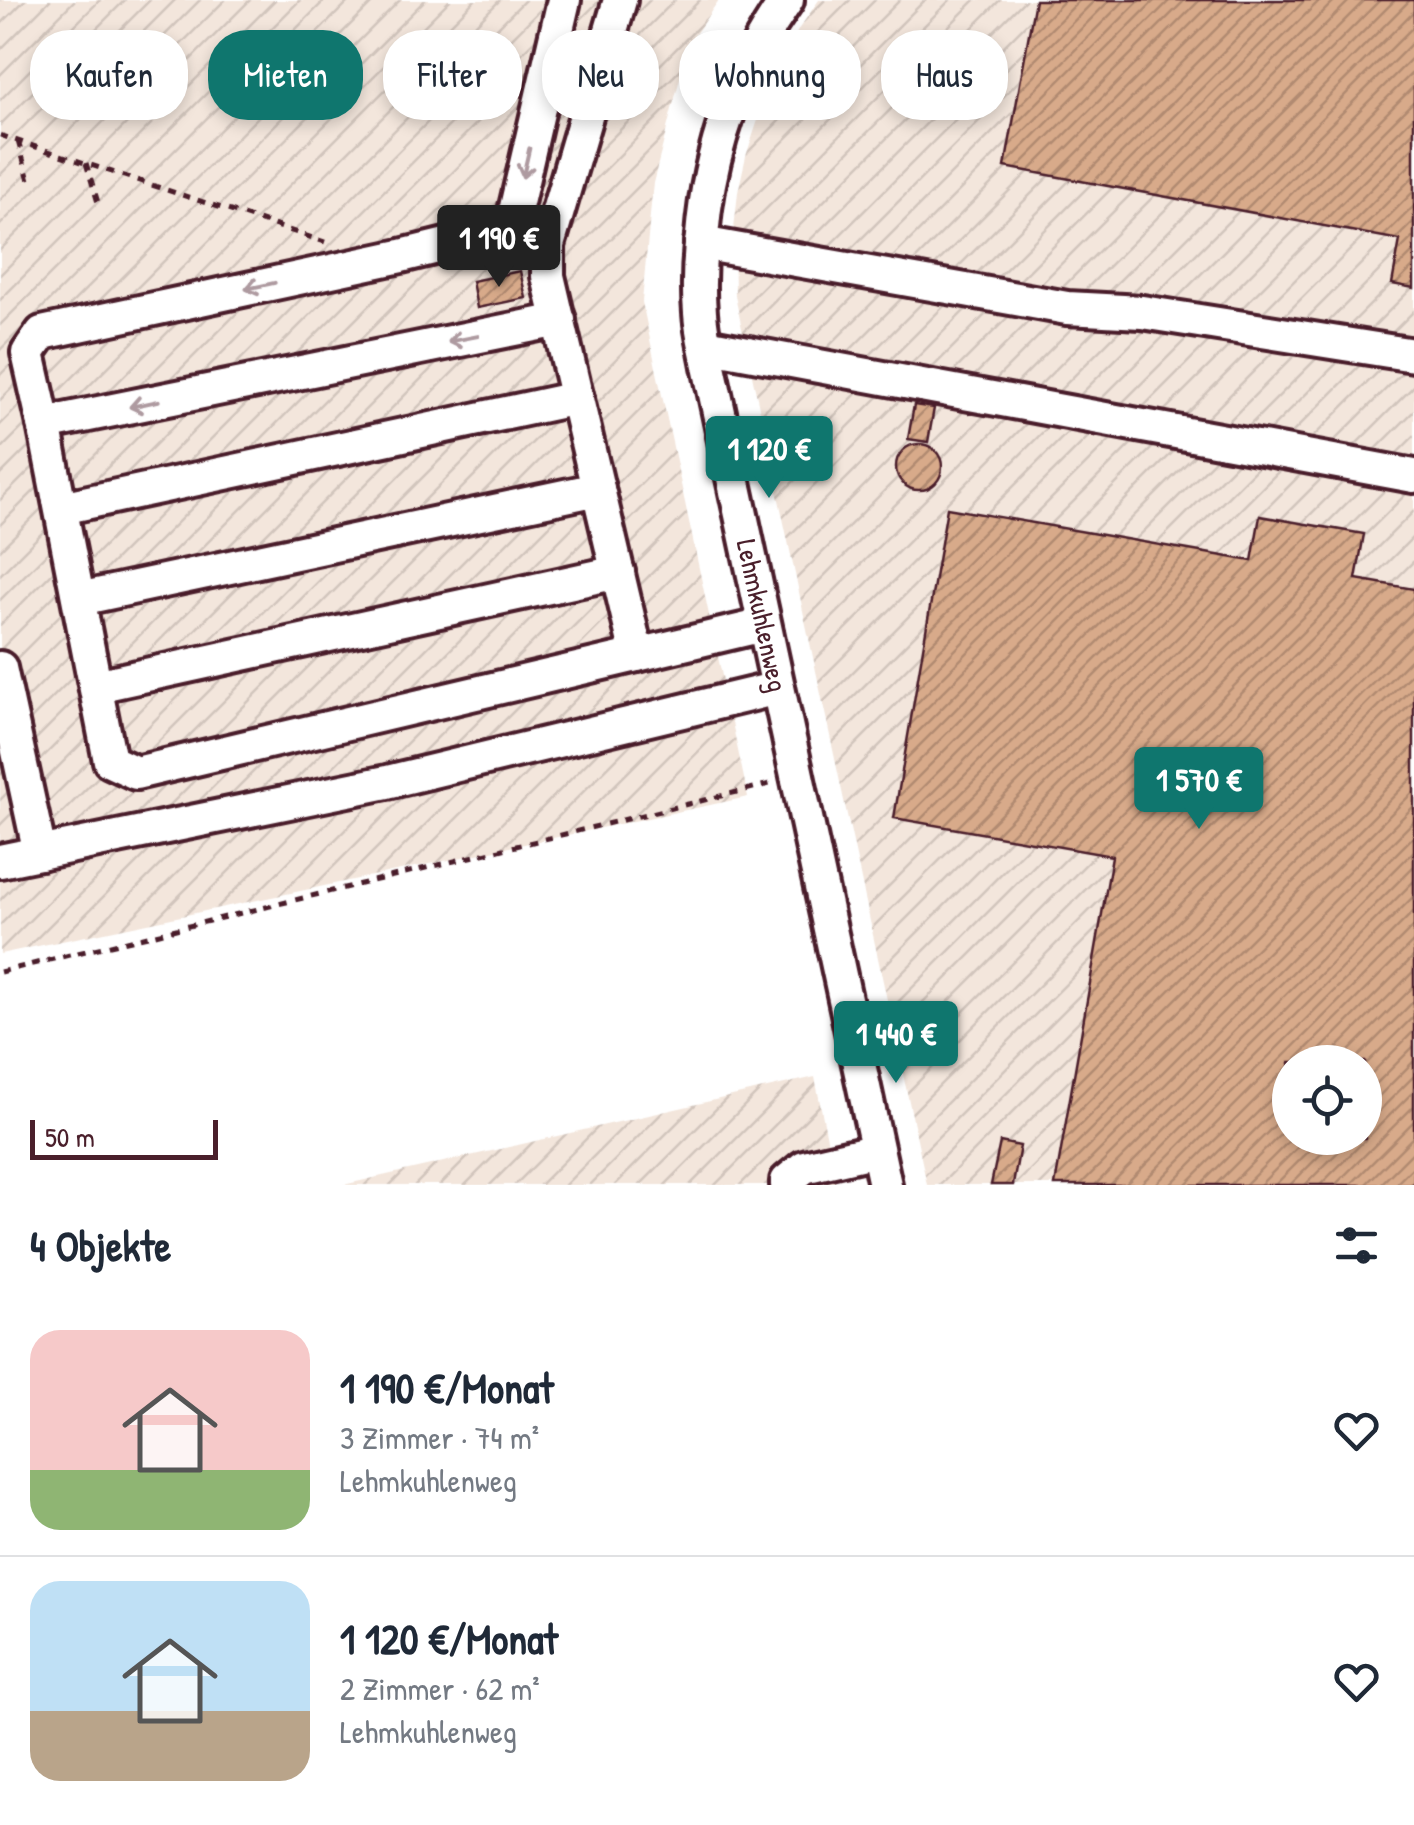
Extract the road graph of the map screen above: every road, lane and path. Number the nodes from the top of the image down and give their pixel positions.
1 (564, 0) edge
2 (620, 0) edge
3 (787, 0) edge
4 (0, 134) edge
5 (18, 140) junction
6 (86, 163) junction
7 (29, 180) dead end
8 (99, 206) dead end
9 (324, 242) dead end
10 (701, 243) junction
11 (558, 320) junction
12 (705, 345) junction
13 (1414, 355) edge
14 (577, 398) junction
15 (44, 424) junction
16 (1414, 476) edge
17 (598, 489) junction
18 (61, 508) junction
19 (618, 572) junction
20 (78, 599) junction
21 (764, 625) junction
22 (637, 656) junction
23 (0, 668) edge
24 (96, 686) junction
25 (778, 688) junction
26 (796, 778) junction
27 (40, 853) junction
28 (0, 861) edge
29 (0, 972) edge
30 (877, 1150) junction
31 (788, 1185) edge
32 (885, 1185) edge

1 -> 15 street
2 - 11 street
3 - 10 street, Lehmkuhlenweg
4 - 5 path
5 - 6 path
5 - 7 path
6 - 8 path
6 - 9 path
10 - 12 street, Lehmkuhlenweg
10 - 13 street
11 - 14 street
11 -> 15 street
12 - 16 street
12 - 21 street, Lehmkuhlenweg
14 - 17 street
14 - 18 street
15 - 18 street
17 - 19 street
17 - 20 street
18 - 20 street
19 - 22 street
19 - 24 street
20 - 24 street
21 - 22 street
21 - 25 street, Lehmkuhlenweg
22 - 24 street
23 - 27 street
25 - 26 street, Lehmkuhlenweg
25 - 27 street
26 - 29 path
26 - 30 street, Lehmkuhlenweg
27 - 28 street
30 - 31 street
30 - 32 street, Lehmkuhlenweg

